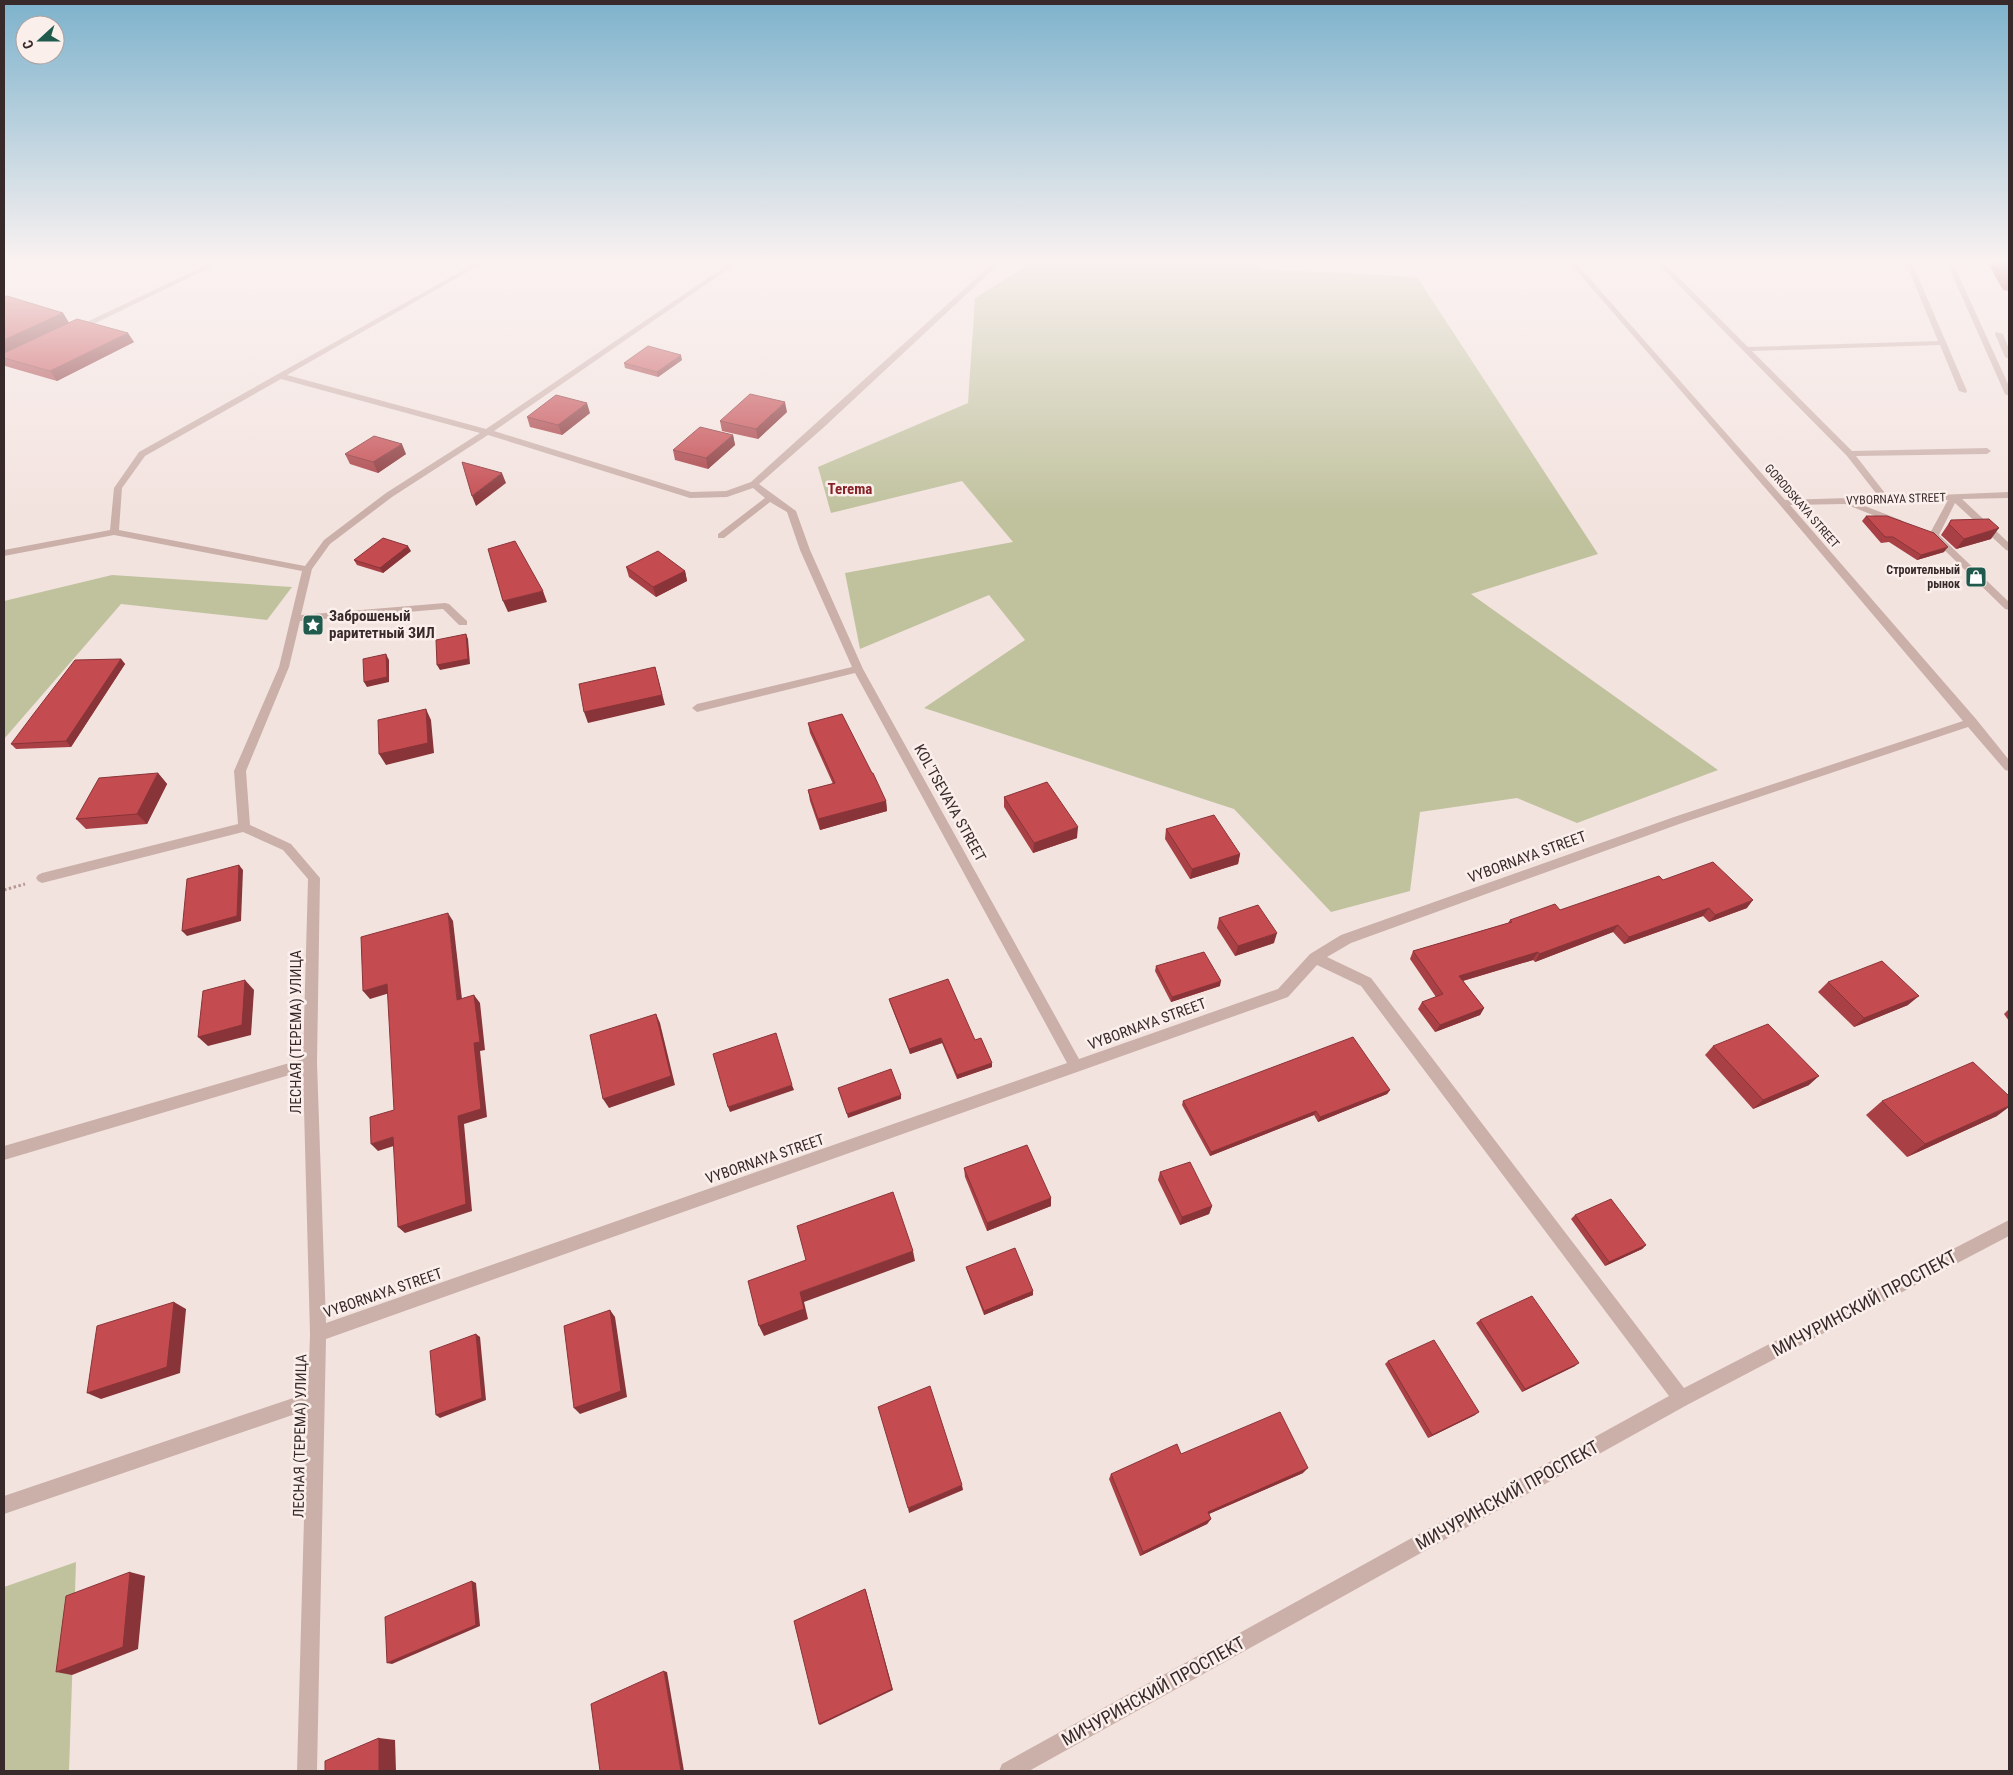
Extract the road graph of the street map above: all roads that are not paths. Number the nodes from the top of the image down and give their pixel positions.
1 (334, 346) edge
2 (613, 346) edge
3 (907, 346) edge
4 (1645, 346) edge
5 (1743, 346) edge
6 (1831, 346) edge
7 (1944, 346) edge
8 (1987, 346) edge
9 (1745, 348) junction
10 (281, 376) junction
11 (1963, 391) dead end
12 (2009, 394) edge
13 (487, 432) junction
14 (1987, 451) dead end
15 (1850, 454) junction
16 (754, 484) junction
17 (2008, 495) edge
18 (1954, 497) junction
19 (770, 498) junction
20 (1885, 499) junction
21 (1842, 501) junction
22 (1783, 503) junction
23 (1907, 525) edge
24 (114, 532) junction
25 (721, 536) dead end
26 (2009, 548) edge
27 (4, 553) edge
28 (307, 569) junction
29 (2009, 607) edge
30 (297, 618) junction
31 (463, 623) dead end
32 (858, 669) junction
33 (697, 708) dead end
34 (1972, 722) junction
35 (2009, 767) edge
36 (244, 827) junction
37 (42, 878) dead end
38 (1314, 958) junction
39 (310, 1063) junction
40 (1076, 1066) junction
41 (4, 1153) edge
42 (2009, 1228) edge
43 (318, 1334) junction
44 (317, 1398) junction
45 (1681, 1399) junction
46 (4, 1505) edge
47 (307, 1771) edge
48 (1009, 1771) edge

1 - 10 street
2 - 13 street
3 - 16 street
4 - 22 street, GORODSKAYA STREET
5 - 9 street
6 - 9 street
7 - 11 street
8 - 12 street
9 - 15 street
10 - 13 street
10 - 24 street
13 - 16 street
13 - 28 street
14 - 15 street
15 - 20 street
16 - 19 street, KOL'TSEVAYA STREET
17 - 18 street, VYBORNAYA STREET
18 - 20 street, VYBORNAYA STREET
18 - 26 street
18 - 29 street
19 - 25 street
19 - 32 street, KOL'TSEVAYA STREET
20 - 21 street, VYBORNAYA STREET
21 - 22 street, VYBORNAYA STREET
21 - 23 street
22 - 34 street, GORODSKAYA STREET
24 - 27 street
24 - 28 street
28 - 30 street
30 - 31 street
30 - 36 street
32 - 33 street
32 - 40 street, KOL'TSEVAYA STREET
34 - 35 street, GORODSKAYA STREET
34 - 38 street, VYBORNAYA STREET
36 - 37 street
36 - 39 street, ЛЕСНАЯ (ТЕРЕМА) УЛИЦА
38 - 40 street, VYBORNAYA STREET
38 - 45 street
39 - 41 street
39 - 43 street, ЛЕСНАЯ (ТЕРЕМА) УЛИЦА
40 - 43 street, VYBORNAYA STREET
42 - 45 street, МИЧУРИНСКИЙ ПРОСПЕКТ
43 - 44 street, ЛЕСНАЯ (ТЕРЕМА) УЛИЦА
44 - 46 street
44 - 47 street, ЛЕСНАЯ (ТЕРЕМА) УЛИЦА
45 - 48 street, МИЧУРИНСКИЙ ПРОСПЕКТ

